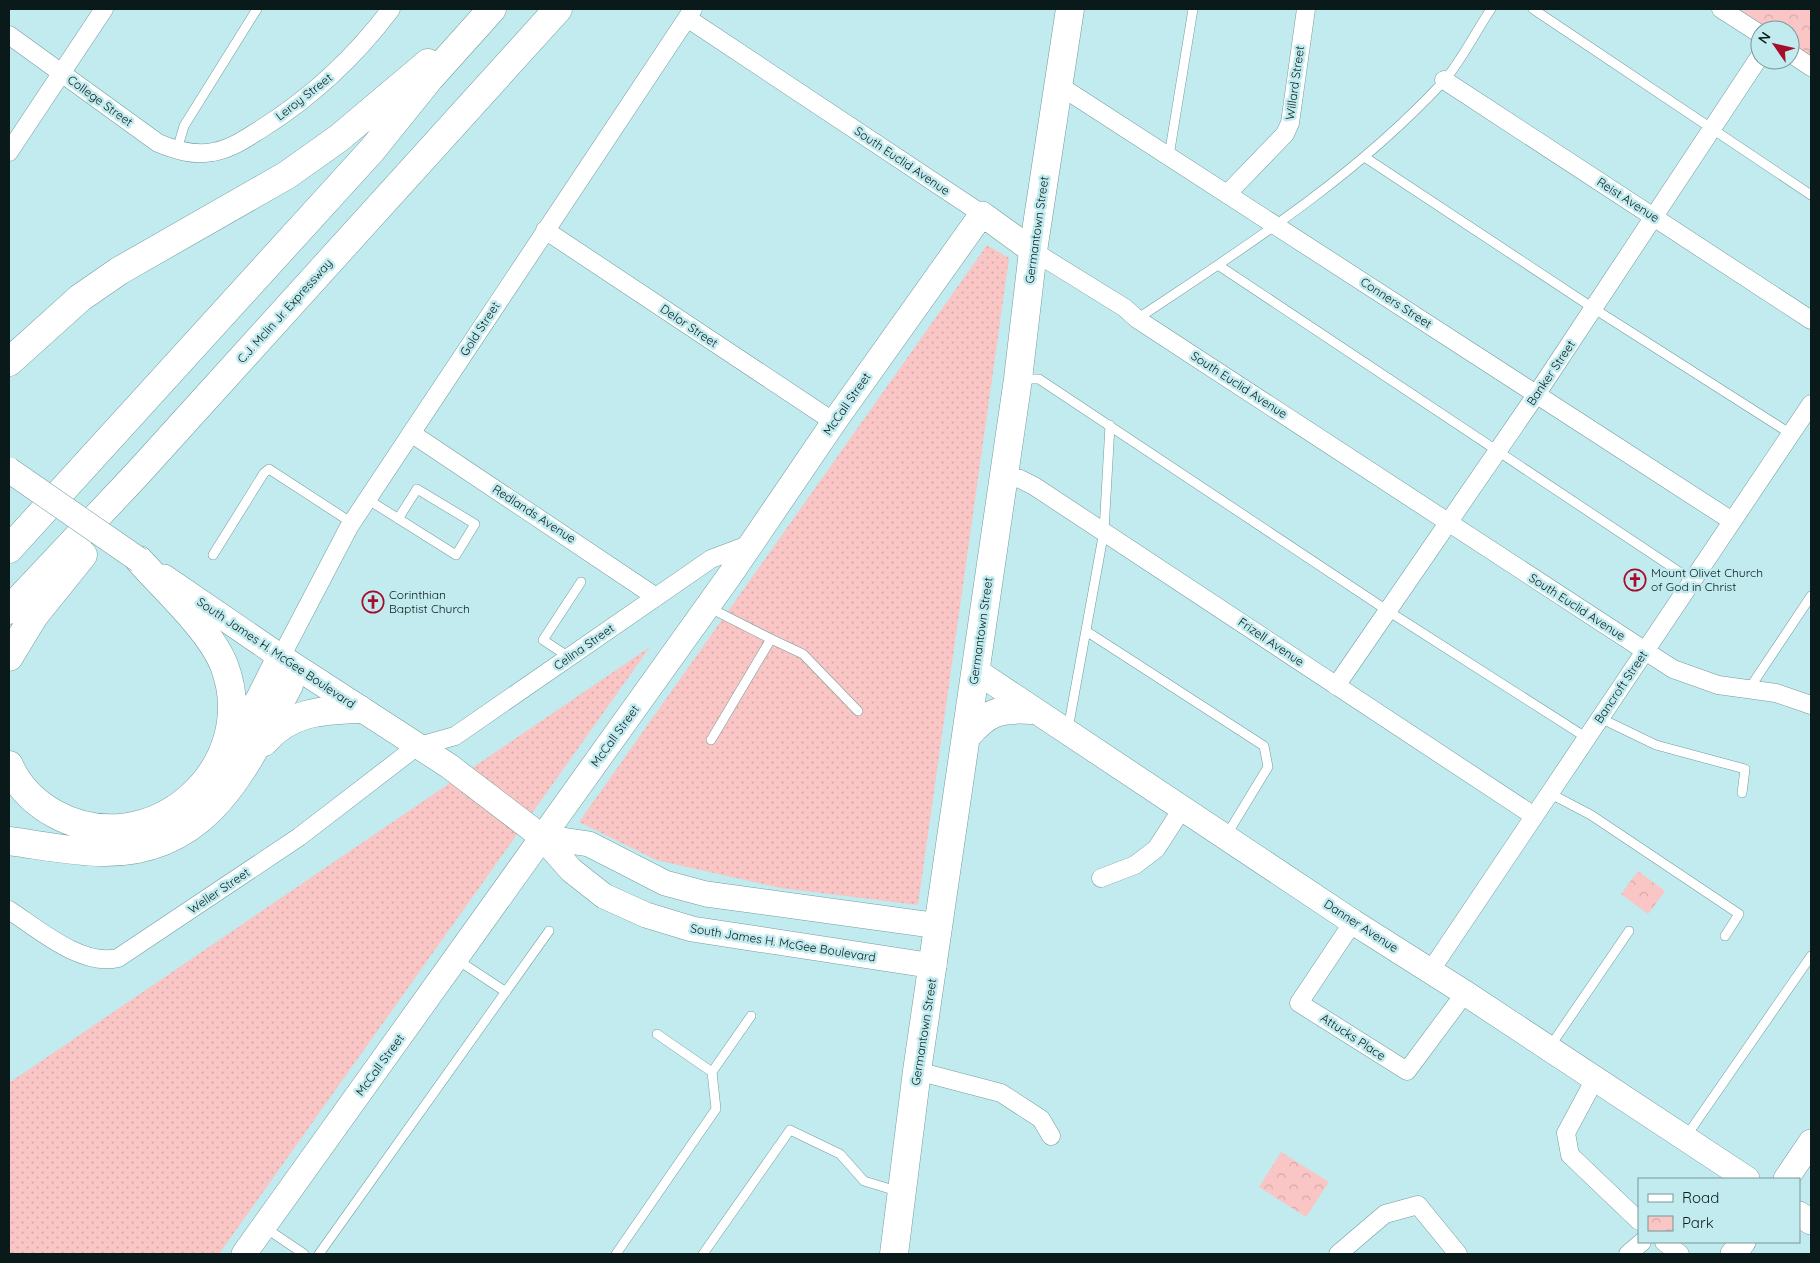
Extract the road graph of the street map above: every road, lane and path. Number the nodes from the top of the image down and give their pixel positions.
1 (104, 9) edge
2 (257, 9) edge
3 (390, 9) edge
4 (492, 9) edge
5 (558, 9) edge
6 (1070, 9) edge
7 (1193, 9) edge
8 (1306, 9) edge
9 (1491, 9) edge
10 (1532, 9) edge
11 (1721, 9) edge
12 (690, 13) edge
13 (1750, 28) edge
14 (473, 29) junction
15 (9, 35) edge
16 (1800, 60) edge
17 (1811, 67) edge
18 (1751, 70) edge
19 (61, 73) junction
20 (1444, 80) junction
21 (1060, 86) junction
22 (1711, 129) junction
23 (176, 150) junction
24 (9, 152) edge
25 (196, 153) joint
26 (1169, 156) junction
27 (1366, 158) junction
28 (1228, 193) junction
29 (1811, 195) edge
30 (982, 214) junction
31 (1654, 217) junction
32 (1278, 226) junction
33 (545, 230) junction
34 (1033, 251) junction
35 (1218, 266) junction
36 (1593, 308) junction
37 (1137, 319) junction
38 (1811, 320) edge
39 (11, 361) edge
40 (1018, 379) junction
41 (1536, 395) junction
42 (1811, 404) edge
43 (834, 422) junction
44 (1110, 425) junction
45 (411, 433) junction
46 (1791, 434) junction
47 (1497, 453) junction
48 (149, 460) junction
49 (9, 470) edge
50 (1004, 477) junction
51 (367, 499) junction
52 (398, 519) junction
53 (1732, 521) junction
54 (352, 523) junction
55 (1449, 523) junction
56 (1104, 531) junction
57 (752, 544) junction
58 (9, 549) edge
59 (213, 555) dead end
60 (139, 560) junction
61 (1692, 581) junction
62 (581, 582) dead end
63 (1811, 596) edge
64 (656, 597) junction
65 (708, 607) junction
66 (9, 610) edge
67 (1388, 611) junction
68 (1086, 631) junction
69 (771, 639) junction
70 (1645, 652) junction
71 (9, 657) edge
72 (281, 657) junction
73 (569, 657) junction
74 (976, 671) junction
75 (1336, 686) junction
76 (1749, 689) junction
77 (1811, 706) edge
78 (359, 709) junction
79 (1031, 710) junction
80 (858, 711) dead end
81 (1600, 718) junction
82 (1068, 733) junction
83 (966, 736) junction
84 (1587, 738) junction
85 (711, 740) dead end
86 (416, 747) junction
87 (250, 758) junction
88 (9, 765) edge
89 (216, 766) junction
90 (1549, 793) junction
91 (1742, 793) dead end
92 (1182, 809) junction
93 (1534, 816) junction
94 (1226, 836) junction
95 (542, 837) junction
96 (9, 841) edge
97 (1101, 878) dead end
98 (9, 910) edge
99 (1353, 922) junction
100 (939, 926) junction
101 (549, 931) dead end
102 (1629, 931) dead end
103 (1725, 936) dead end
104 (1811, 956) edge
105 (456, 959) junction
106 (934, 966) junction
107 (1432, 970) junction
108 (506, 992) junction
109 (1465, 993) junction
110 (751, 1016) dead end
111 (657, 1034) dead end
112 (1549, 1048) junction
113 (917, 1070) junction
114 (712, 1072) junction
115 (1595, 1079) junction
116 (1051, 1136) dead end
117 (1685, 1138) junction
118 (1811, 1142) edge
119 (1745, 1178) edge
120 (1787, 1178) edge
121 (902, 1193) junction
122 (1800, 1215) edge
123 (1638, 1220) edge
124 (1811, 1222) edge
125 (264, 1227) junction
126 (1641, 1243) edge
127 (1665, 1243) edge
128 (1742, 1243) edge
129 (244, 1254) edge
130 (304, 1254) edge
131 (319, 1254) edge
132 (616, 1254) edge
133 (702, 1254) edge
134 (894, 1254) edge
135 (1338, 1254) edge
136 (1458, 1254) edge
137 (1628, 1254) edge
138 (1680, 1254) edge
139 (1733, 1254) edge

1 - 19 street
2 - 23 lane
3 - 25 street, Leroy Street
4 - 14 main road
5 - 48 main road, C.J. Mclin Jr. Expressway
6 - 21 main road, Germantown Street
7 - 26 lane
8 - 28 street, Willard Street
9 - 20 lane
10 - 22 lane
11 - 13 street
12 - 30 street, South Euclid Avenue
12 - 33 street, Gold Street
14 - 39 main road
14 - 58 main road
15 - 19 street, College Street
16 - 17 street
18 - 22 street, Banker Street
19 - 23 street, College Street
19 - 24 street
20 - 27 lane
20 - 31 street, Reist Avenue
21 - 26 street, Conners Street
21 - 34 main road, Germantown Street
22 - 29 lane
22 - 31 street, Banker Street
23 - 25 street, College Street
26 - 28 street, Conners Street
27 - 32 lane
27 - 36 lane
28 - 32 street, Conners Street
30 - 34 street, South Euclid Avenue
30 - 43 street, McCall Street
31 - 36 street, Banker Street
31 - 38 street, Reist Avenue
32 - 35 lane
32 - 41 street, Conners Street
33 - 43 street, Delor Street
33 - 45 street, Gold Street
34 - 37 street, South Euclid Avenue
34 - 40 main road, Germantown Street
35 - 37 lane
35 - 47 lane
36 - 41 street, Banker Street
36 - 46 lane
37 - 55 street, South Euclid Avenue
40 - 44 lane
40 - 50 main road, Germantown Street
41 - 47 street, Banker Street
41 - 53 street, Conners Street
42 - 46 street, Bancroft Street
43 - 57 street, McCall Street
44 - 56 lane
44 - 67 lane
45 - 51 street, Gold Street
45 - 64 street, Redlands Avenue
46 - 53 street, Bancroft Street
47 - 55 street, Banker Street
47 - 61 lane
48 - 66 main road, C.J. Mclin Jr. Expressway
48 - 71 main road
49 - 60 street, South James H. McGee Boulevard, bridge
50 - 56 street, Frizell Avenue
50 - 74 main road, Germantown Street
51 - 52 lane
51 - 54 street, Gold Street
52 - 52 lane
53 - 61 street, Bancroft Street
54 - 59 lane
54 - 72 street, Gold Street
55 - 67 street, Banker Street
55 - 70 street, South Euclid Avenue
56 - 68 lane
56 - 75 street, Frizell Avenue
57 - 64 street, Celina Street
57 - 65 street, McCall Street
60 - 72 street, South James H. McGee Boulevard
60 - 89 main road
61 - 70 street, Bancroft Street
62 - 73 lane
63 - 76 lane
64 - 73 street, Celina Street
65 - 69 lane
65 - 95 street, McCall Street
67 - 75 street, Banker Street
67 - 84 lane
68 - 82 lane
68 - 94 lane
69 - 80 lane
69 - 85 lane
70 - 76 street, South Euclid Avenue
70 - 81 street, Bancroft Street
72 - 78 street, South James H. McGee Boulevard
72 - 87 main road
72 - 89 main road
73 - 86 street, Celina Street
74 - 79 street, Danner Avenue
74 - 83 main road, Germantown Street
75 - 93 street, Frizell Avenue
76 - 77 street, South Euclid Avenue
78 - 86 street, South James H. McGee Boulevard
78 - 87 main road
79 - 82 street, Danner Avenue
79 - 83 main road
81 - 84 street, Bancroft Street
81 - 91 lane
82 - 92 street, Danner Avenue
83 - 100 main road, Germantown Street
84 - 90 street, Bancroft Street
86 - 95 street, South James H. McGee Boulevard
86 - 98 street, Weller Street
87 - 96 main road
88 - 89 main road
90 - 93 street, Bancroft Street
90 - 103 lane
92 - 94 street, Danner Avenue
92 - 97 street
93 - 107 street, Bancroft Street
94 - 99 street, Danner Avenue
95 - 100 street, South James H. McGee Boulevard
95 - 105 street, McCall Street
95 - 106 street, South James H. McGee Boulevard
99 - 107 street, Danner Avenue
99 - 109 street, Attucks Place
100 - 106 main road, Germantown Street
101 - 108 lane
102 - 112 lane
104 - 117 lane
105 - 108 lane
105 - 125 street, McCall Street
106 - 113 main road, Germantown Street
107 - 109 street, Danner Avenue
108 - 131 lane
109 - 112 street, Danner Avenue
110 - 114 lane
111 - 114 lane
112 - 115 street, Danner Avenue
113 - 116 street
113 - 121 main road, Germantown Street
114 - 132 lane
115 - 117 street, Danner Avenue
115 - 123 street
117 - 119 street, Danner Avenue
118 - 120 street
121 - 133 lane
121 - 134 main road, Germantown Street
122 - 124 street
125 - 129 street, McCall Street
125 - 130 lane
126 - 137 street
127 - 138 street
128 - 139 street
135 - 136 street

